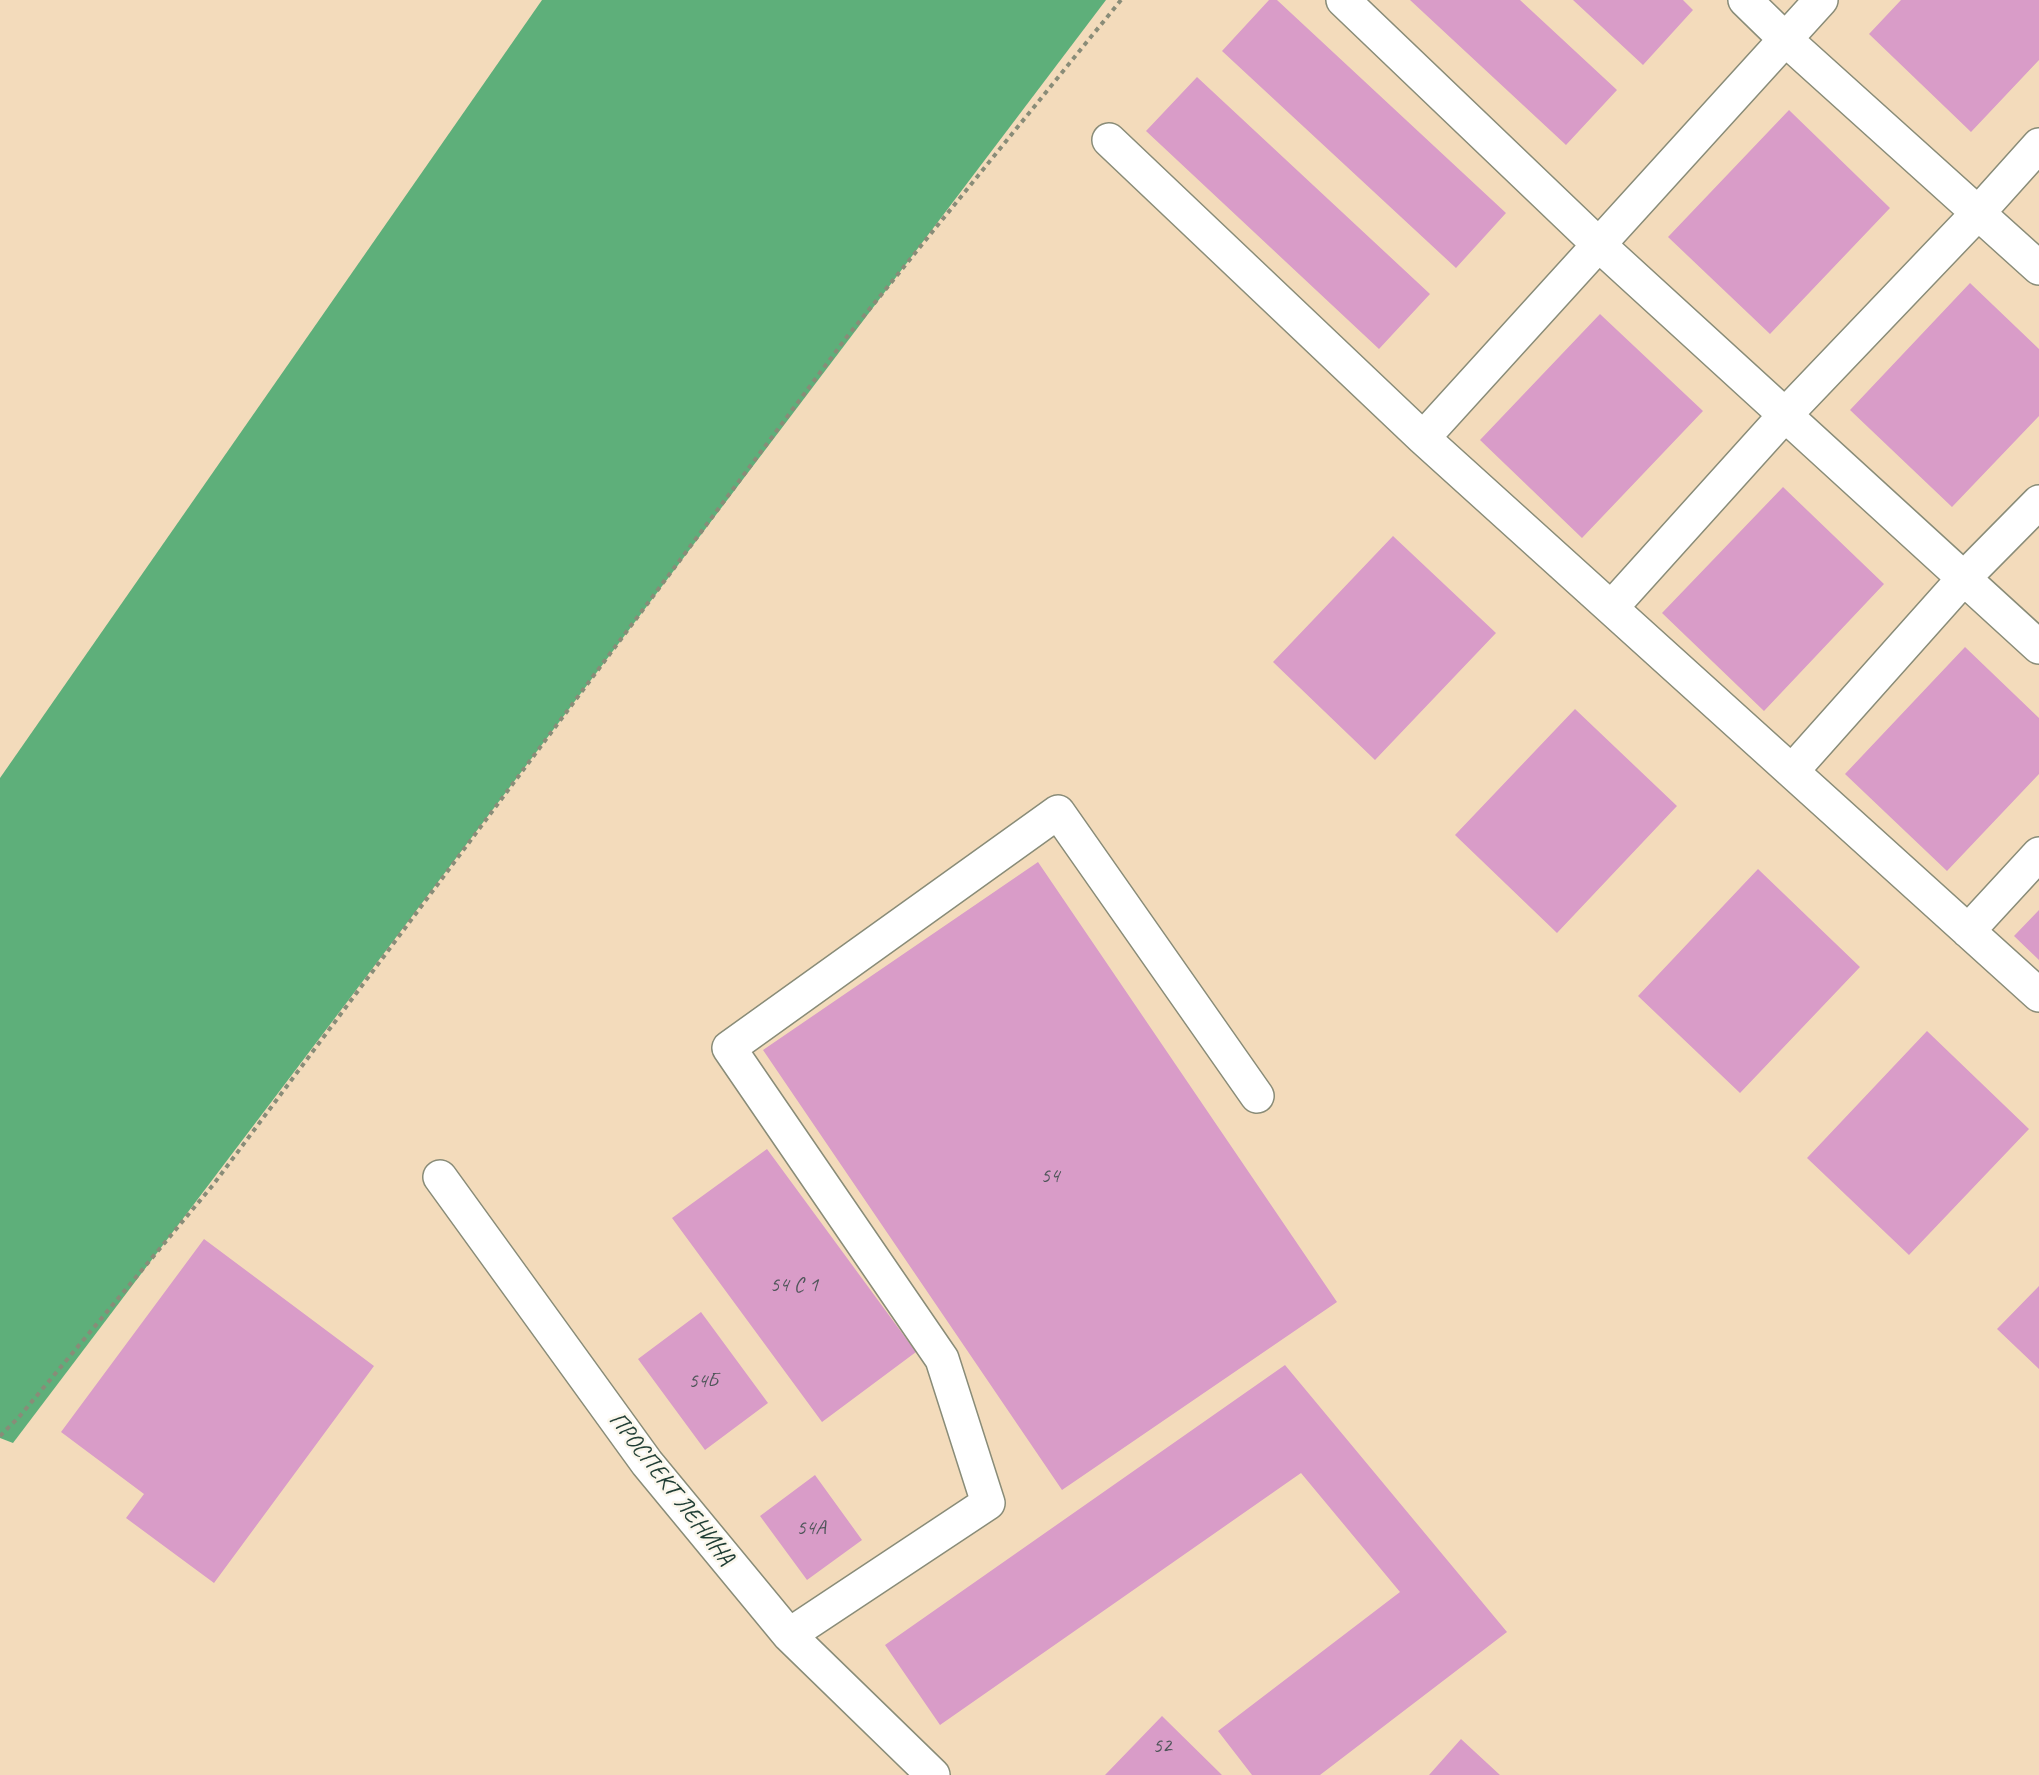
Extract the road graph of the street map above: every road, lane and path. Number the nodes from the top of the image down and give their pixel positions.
1 (1121, 0) edge
2 (1343, 0) edge
3 (1745, 0) edge
4 (1821, 0) edge
5 (1785, 39) junction
6 (1109, 140) dead end
7 (2039, 145) edge
8 (1978, 213) junction
9 (1598, 244) junction
10 (2039, 268) edge
11 (1785, 415) junction
12 (1423, 438) junction
13 (2039, 502) edge
14 (1964, 578) junction
15 (1611, 608) junction
16 (2039, 647) edge
17 (1792, 771) junction
18 (2039, 854) edge
19 (1968, 931) junction
20 (2039, 995) edge
21 (1257, 1096) dead end
22 (440, 1177) dead end
23 (0, 1436) edge
24 (789, 1635) junction
25 (933, 1775) edge

1 - 23 path
2 - 9 street
3 - 5 street
4 - 5 street
5 - 8 street
5 - 9 street
6 - 12 street
7 - 8 street
8 - 10 street
8 - 11 street
9 - 11 street
9 - 12 street
11 - 14 street
11 - 15 street
12 - 15 street
13 - 14 street
14 - 16 street
14 - 17 street
15 - 17 street
17 - 19 street
18 - 19 street
19 - 20 street
21 - 24 street
22 - 24 street, ПРОСПЕКТ ЛЕНИНА
24 - 25 street, ПРОСПЕКТ ЛЕНИНА

